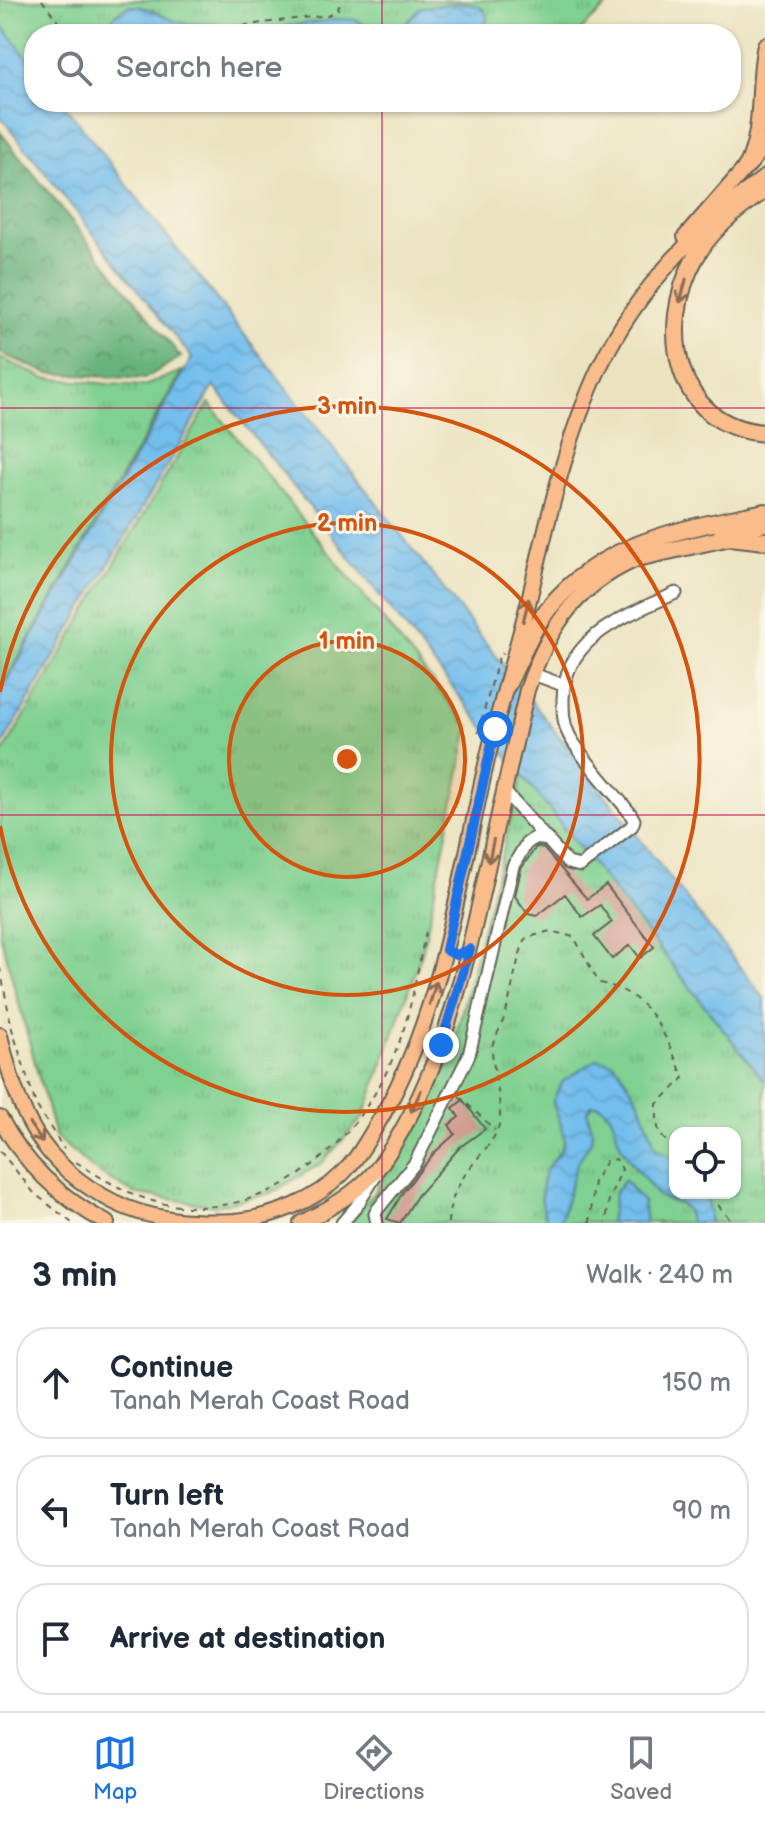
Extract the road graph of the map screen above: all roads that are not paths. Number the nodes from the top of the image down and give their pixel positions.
1 (765, 45) edge
2 (765, 144) edge
3 (746, 167) junction
4 (765, 177) edge
5 (765, 190) edge
6 (649, 286) junction
7 (765, 433) edge
8 (765, 512) edge
9 (765, 524) edge
10 (765, 541) edge
11 (637, 558) junction
12 (676, 593) dead end
13 (533, 674) junction
14 (507, 685) junction
15 (563, 685) junction
16 (504, 791) junction
17 (550, 841) junction
18 (470, 949) junction
19 (446, 950) junction
20 (0, 1035) edge
21 (0, 1118) edge
22 (382, 1163) junction
23 (332, 1182) junction
24 (276, 1213) junction
25 (310, 1221) edge
26 (107, 1223) edge
27 (342, 1223) edge
28 (377, 1223) edge

1 - 3 main road
2 - 3 highway
3 - 6 main road
4 - 6 main road
5 -> 7 highway
14 -> 6 main road
8 - 14 highway
9 - 11 main road
10 - 11 highway
11 - 13 main road
12 - 15 lane
13 - 15 lane
13 - 16 main road
14 - 19 main road
15 - 17 lane
16 - 17 lane
16 -> 18 main road
17 - 28 lane
18 - 19 main road
18 -> 22 main road
23 -> 19 main road
20 -> 24 main road
21 - 26 main road
22 - 25 main road
22 - 27 lane
23 - 24 main road
23 - 25 lane
24 - 25 lane

